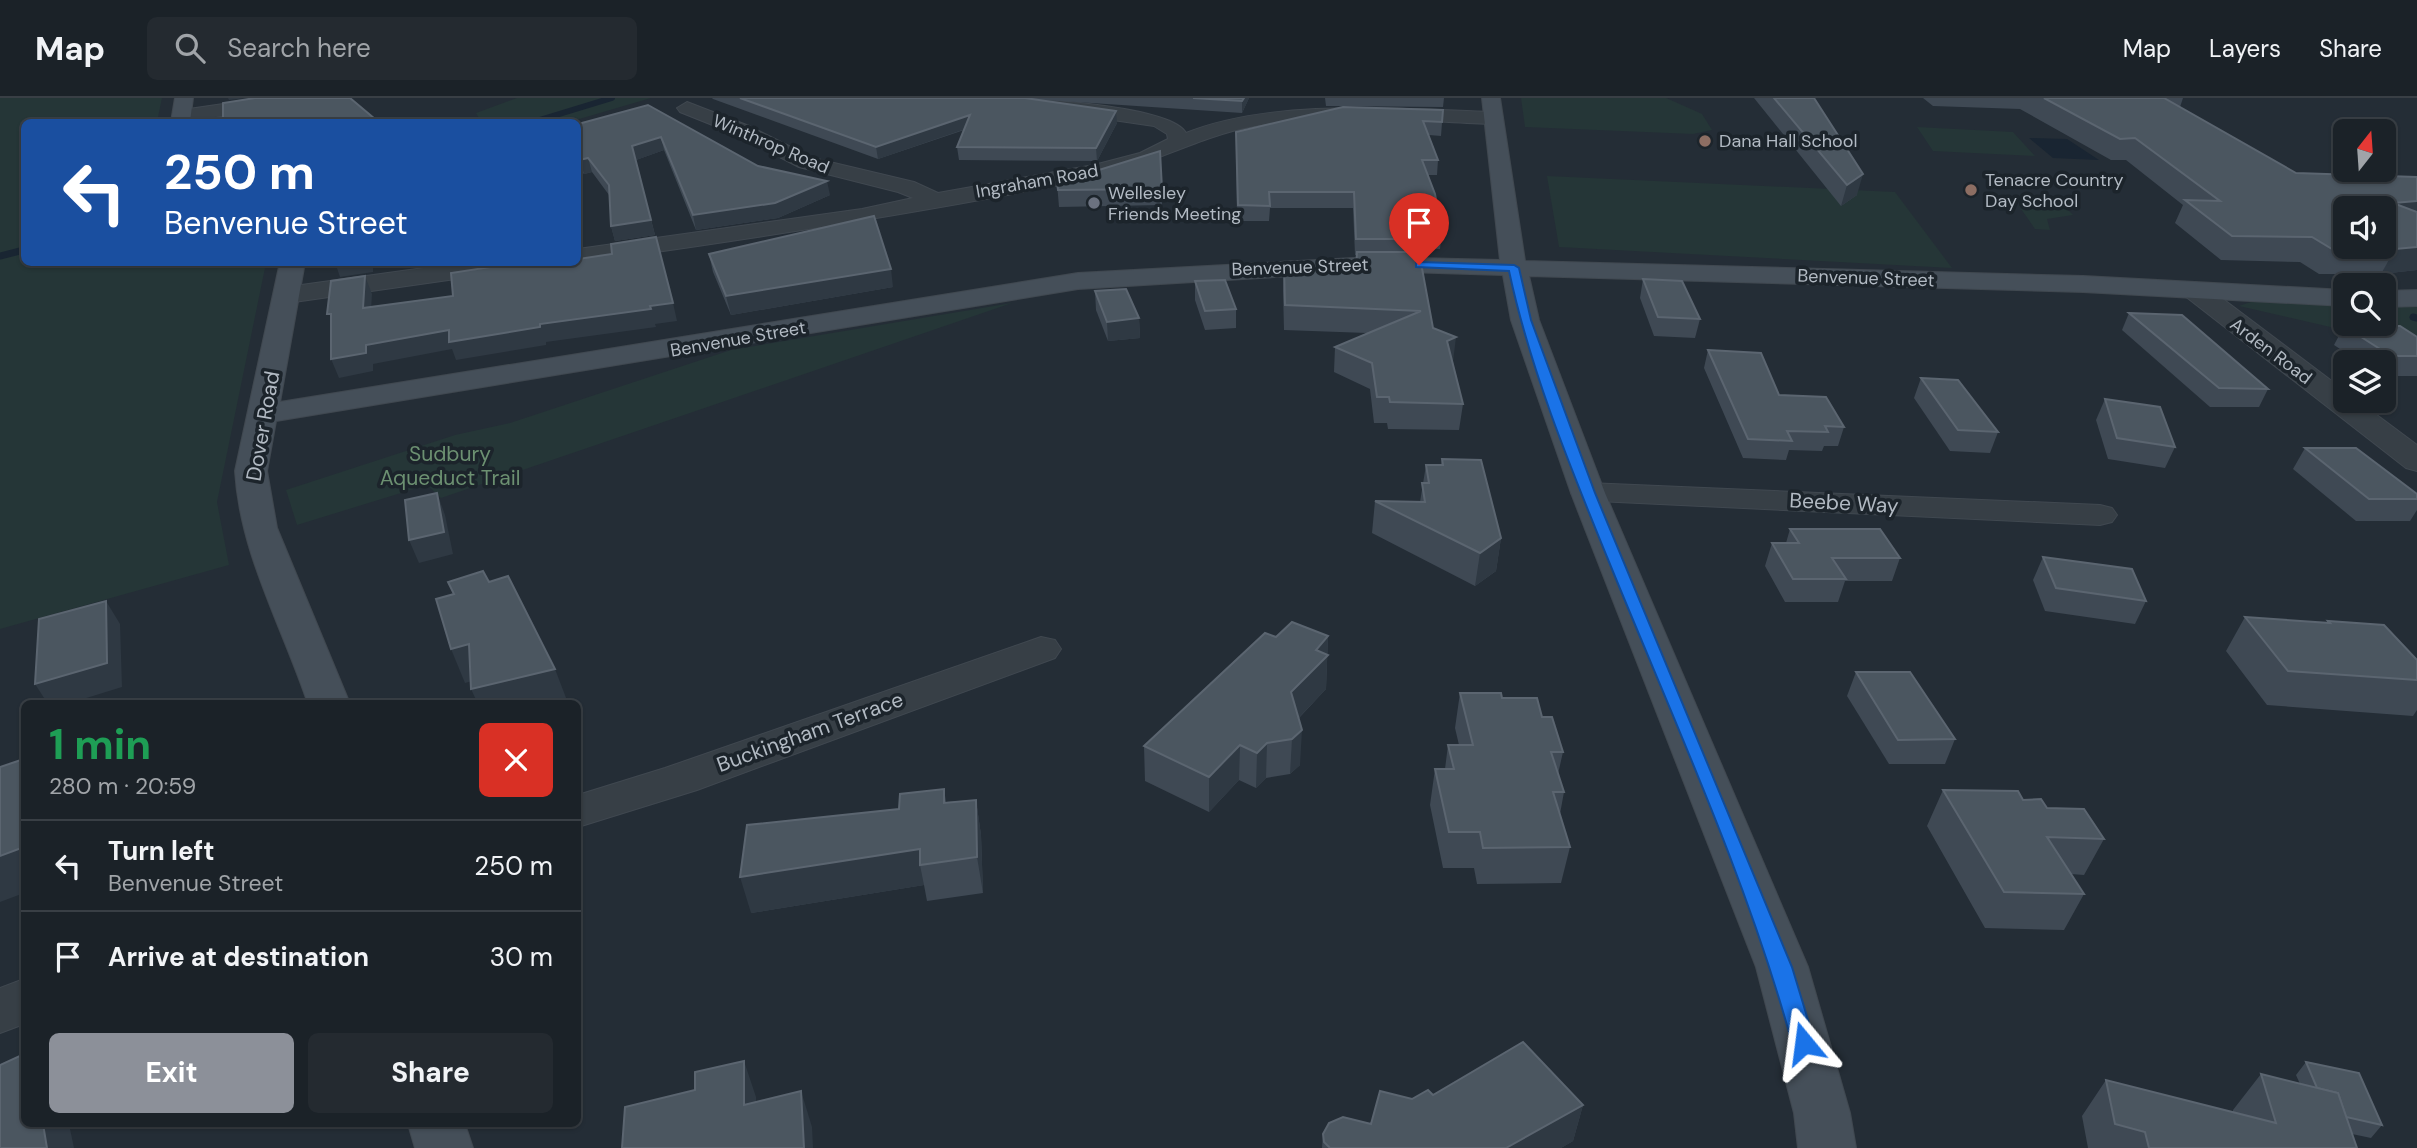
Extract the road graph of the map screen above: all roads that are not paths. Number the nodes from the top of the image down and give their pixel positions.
1 (302, 98) edge
2 (1004, 98) edge
3 (1291, 107) edge
4 (687, 108) dead end
5 (1492, 108) edge
6 (182, 112) edge
7 (1146, 118) junction
8 (1256, 120) junction
9 (1173, 146) junction
10 (937, 201) junction
11 (581, 248) edge
12 (470, 266) edge
13 (1514, 268) junction
14 (290, 279) edge
15 (2194, 290) junction
16 (2333, 297) edge
17 (2417, 298) edge
18 (2396, 299) edge
19 (265, 414) junction
20 (2417, 461) edge
21 (1588, 493) junction
22 (2100, 515) dead end
23 (1041, 649) dead end
24 (328, 700) edge
25 (581, 810) edge
26 (21, 1002) edge
27 (0, 1011) edge
28 (438, 1127) edge
29 (443, 1148) edge
30 (1828, 1148) edge

1 - 6 street
2 - 7 street
3 - 5 street, Ingraham Road
3 - 8 street, Ingraham Road
4 - 10 street, Winthrop Road
5 - 13 street
7 - 8 street
7 - 9 street
8 - 9 street, Ingraham Road
9 - 10 street, Ingraham Road
10 - 11 street, Ingraham Road
12 - 14 street
13 - 15 street, Benvenue Street
13 - 19 street, Benvenue Street
13 - 21 street
14 - 19 street, Dover Road
15 - 16 street, Benvenue Street
15 - 20 street, Arden Road
17 - 18 street
19 - 24 street, Dover Road
21 - 22 street, Beebe Way
21 - 30 street
23 - 25 street, Buckingham Terrace
26 - 27 street
28 - 29 street

